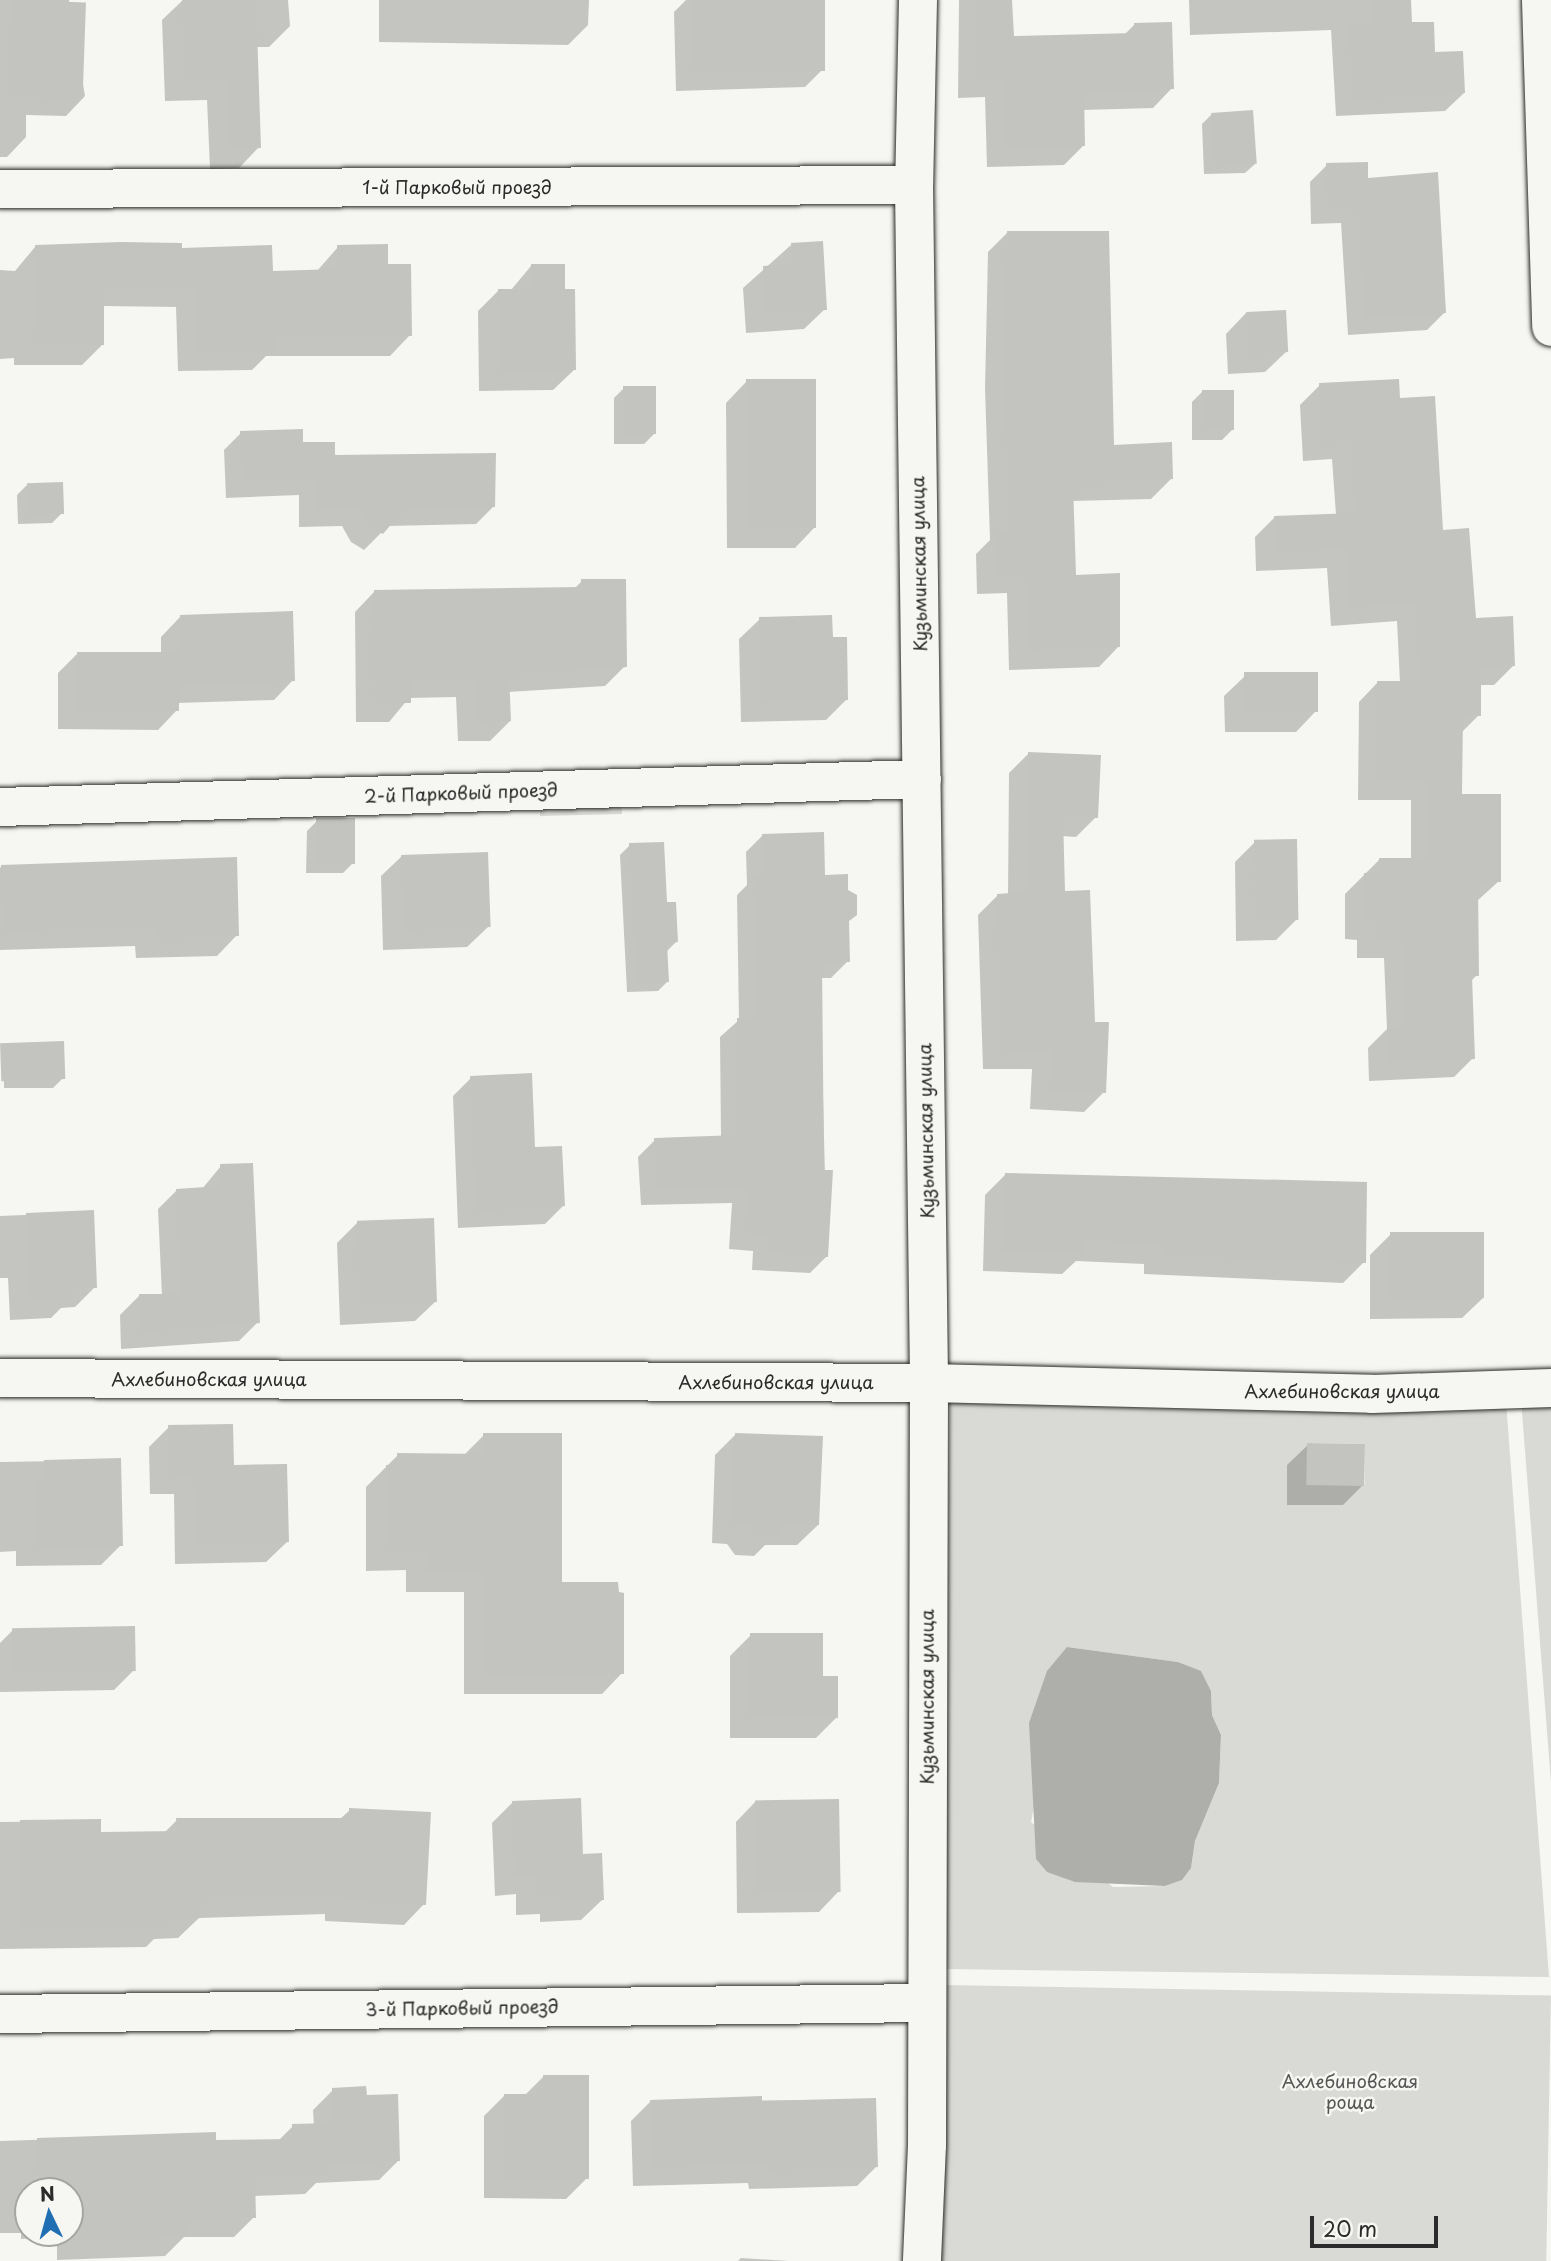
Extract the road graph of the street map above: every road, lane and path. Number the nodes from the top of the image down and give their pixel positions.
1 (918, 0) edge
2 (1541, 0) edge
3 (914, 186) junction
4 (0, 189) edge
5 (1551, 327) edge
6 (922, 779) junction
7 (0, 807) edge
8 (0, 1378) edge
9 (929, 1383) junction
10 (1551, 1388) edge
11 (925, 2003) junction
12 (0, 2014) edge
13 (922, 2261) edge

1 - 3 street, Кузьминская улица
2 - 5 street
3 - 4 street, 1-й Парковый проезд
3 - 6 street, Кузьминская улица
6 - 7 street, 2-й Парковый проезд
6 - 9 street, Кузьминская улица
8 - 9 street, Ахлебиновская улица
9 - 10 street, Ахлебиновская улица
9 - 11 street, Кузьминская улица
11 - 12 street, 3-й Парковый проезд
11 - 13 street, Кузьминская улица

